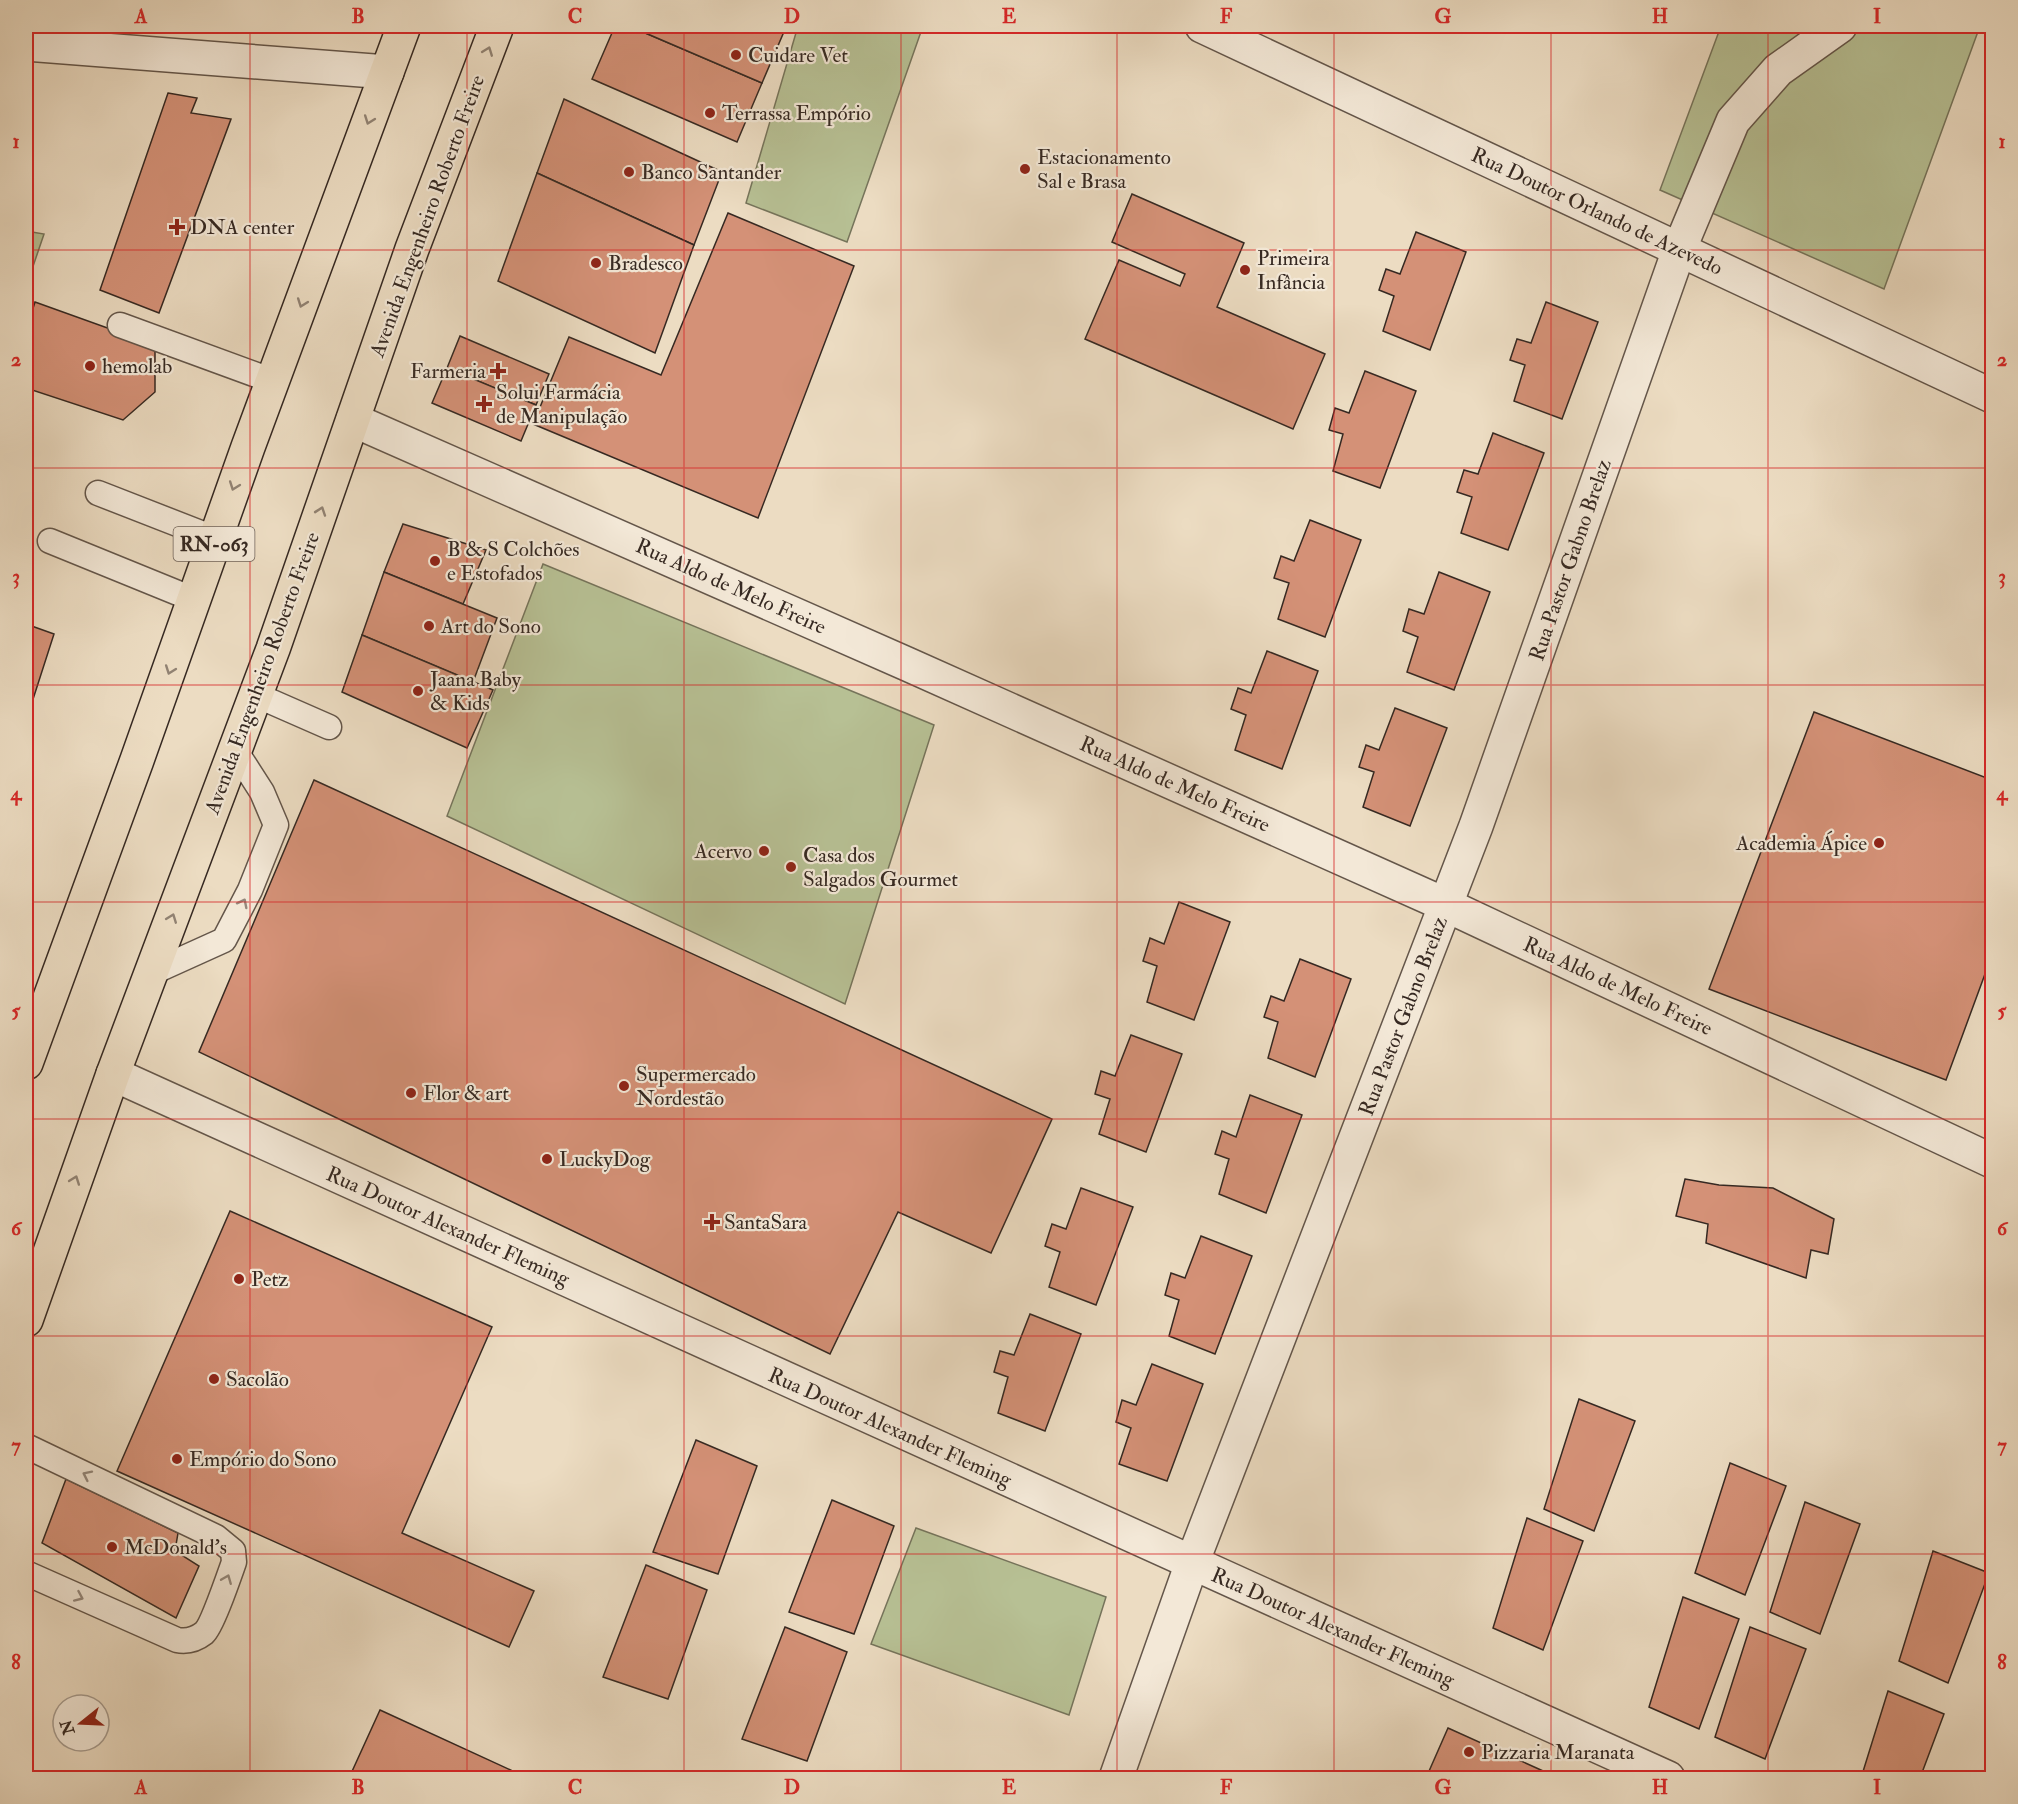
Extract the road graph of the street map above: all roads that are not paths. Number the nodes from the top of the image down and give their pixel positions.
1 (404, 26) edge
2 (497, 26) edge
3 (1202, 26) edge
4 (1840, 26) edge
5 (26, 44) edge
6 (387, 72) junction
7 (1679, 250) junction
8 (120, 325) dead end
9 (273, 381) junction
10 (1992, 396) edge
11 (353, 420) junction
12 (98, 493) dead end
13 (216, 539) junction
14 (50, 541) dead end
15 (195, 600) junction
16 (256, 695) junction
17 (329, 727) dead end
18 (235, 750) junction
19 (1446, 905) junction
20 (151, 973) junction
21 (36, 1006) edge
22 (26, 1063) edge
23 (113, 1074) junction
24 (1992, 1161) edge
25 (26, 1320) edge
26 (26, 1446) edge
27 (1192, 1563) junction
28 (26, 1573) edge
29 (1116, 1779) edge
30 (1668, 1779) edge

1 - 6 main road, RN-063
11 -> 2 main road, Avenida Engenheiro Roberto Freire
3 - 7 street, Rua Doutor Orlando de Azevedo
4 - 7 street, Rua Pastor Gabno Brelaz
5 - 6 street
6 -> 9 main road, RN-063
7 - 10 street, Rua Doutor Orlando de Azevedo
7 - 19 street, Rua Pastor Gabno Brelaz
8 - 9 lane
9 -> 13 main road, RN-063
16 -> 11 main road, Avenida Engenheiro Roberto Freire
11 - 19 street, Rua Aldo de Melo Freire
12 - 13 lane
13 - 15 main road, RN-063
14 - 15 lane
15 -> 21 main road, RN-063
16 - 17 lane
16 - 18 main road, Avenida Engenheiro Roberto Freire
20 -> 18 main road, Avenida Engenheiro Roberto Freire
20 -> 18 lane
19 - 24 street, Rua Aldo de Melo Freire
19 - 27 street, Rua Pastor Gabno Brelaz
20 - 23 main road, Avenida Engenheiro Roberto Freire
21 - 22 main road, RN-063
25 -> 23 main road, Avenida Engenheiro Roberto Freire
23 - 27 street, Rua Doutor Alexander Fleming
28 -> 26 lane
27 - 29 street, Rua Pastor Gabno Brelaz
27 - 30 street, Rua Doutor Alexander Fleming

